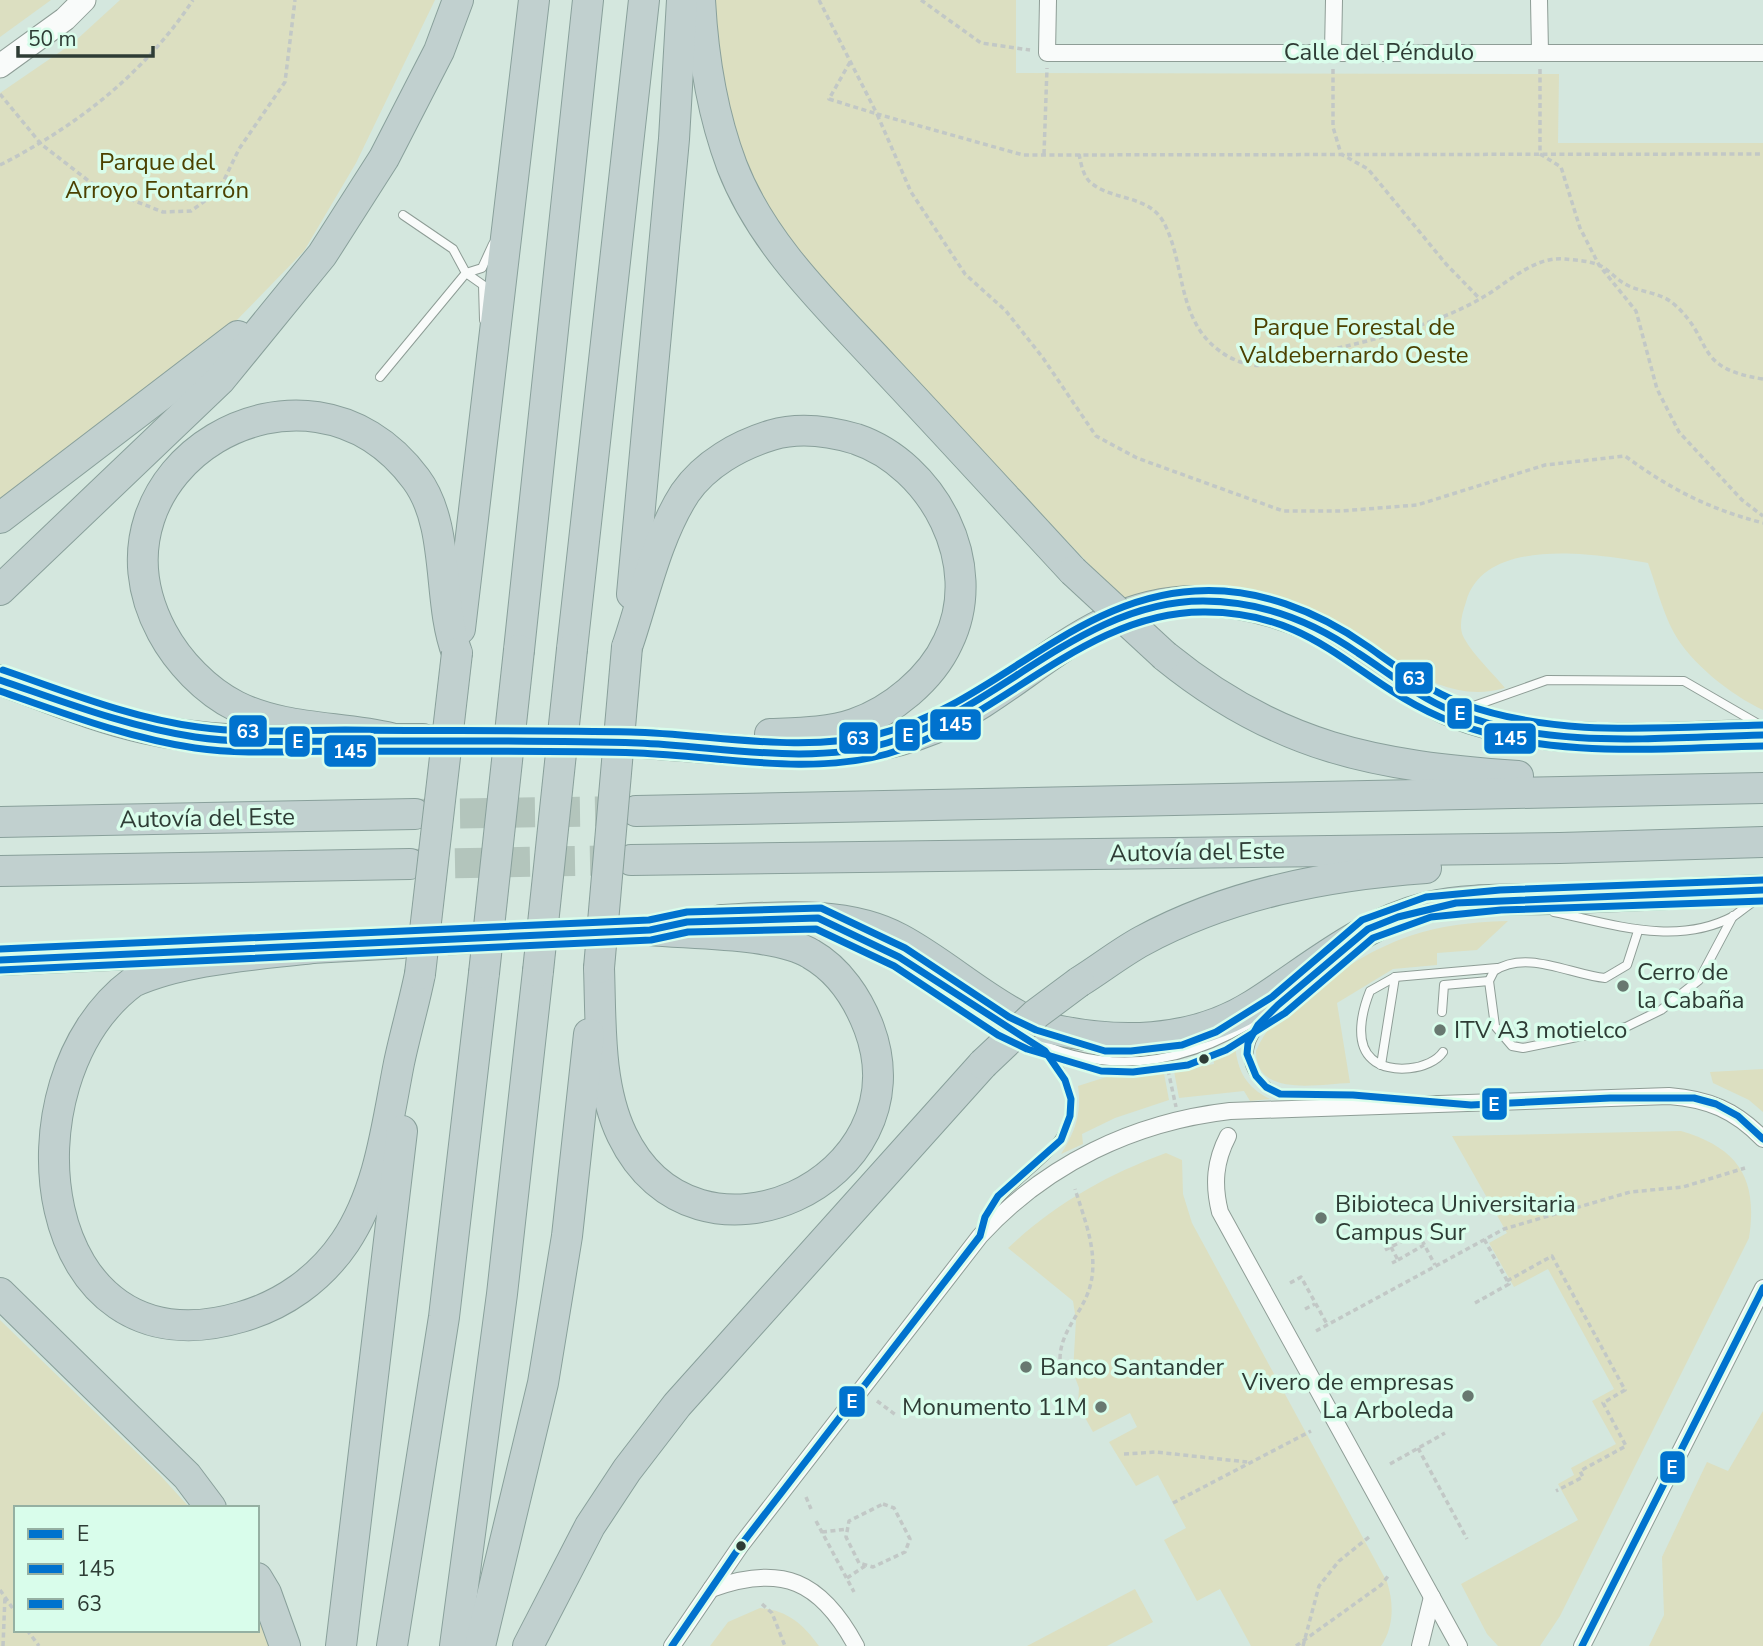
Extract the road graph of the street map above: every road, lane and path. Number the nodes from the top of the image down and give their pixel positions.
1 (84, 0) edge
2 (193, 0) edge
3 (295, 0) edge
4 (458, 0) edge
5 (534, 0) edge
6 (588, 0) edge
7 (644, 0) edge
8 (682, 0) edge
9 (700, 0) edge
10 (819, 0) edge
11 (921, 0) edge
12 (1048, 0) edge
13 (1334, 0) edge
14 (1539, 0) edge
15 (1333, 52) junction
16 (1540, 52) junction
17 (1047, 53) junction
18 (1763, 53) edge
19 (850, 62) junction
20 (0, 66) edge
21 (0, 94) edge
22 (877, 114) junction
23 (41, 144) junction
24 (1044, 154) junction
25 (1079, 154) junction
26 (1341, 154) junction
27 (1540, 154) junction
28 (1763, 154) edge
29 (0, 165) edge
30 (514, 178) junction
31 (403, 215) dead end
32 (333, 242) junction
33 (1599, 265) junction
34 (466, 273) junction
35 (1480, 299) junction
36 (491, 373) junction
37 (380, 377) dead end
38 (1763, 379) edge
39 (1763, 516) edge
40 (0, 518) edge
41 (1763, 523) edge
42 (0, 590) edge
43 (627, 647) junction
44 (457, 653) junction
45 (0, 680) edge
46 (1455, 712) junction
47 (1763, 726) edge
48 (1763, 736) edge
49 (391, 738) junction
50 (423, 739) tunnel mouth
51 (1763, 771) edge
52 (1763, 788) edge
53 (636, 811) tunnel mouth
54 (415, 814) tunnel mouth
55 (0, 822) edge
56 (1763, 842) edge
57 (1560, 848) junction
58 (631, 860) tunnel mouth
59 (410, 864) tunnel mouth
60 (0, 871) edge
61 (1763, 890) edge
62 (1763, 897) edge
63 (1500, 900) junction
64 (1733, 916) junction
65 (818, 918) junction
66 (1368, 929) junction
67 (1637, 932) junction
68 (401, 943) tunnel mouth
69 (312, 948) junction
70 (0, 960) edge
71 (1500, 967) junction
72 (599, 968) junction
73 (420, 974) junction
74 (1395, 977) junction
75 (1489, 981) junction
76 (1279, 1005) junction
77 (1441, 1012) dead end
78 (1017, 1015) dead end
79 (1039, 1034) junction
80 (54, 1041) dead end
81 (1443, 1052) dead end
82 (1381, 1065) junction
83 (1168, 1068) dead end
84 (1471, 1105) junction
85 (1177, 1110) dead end
86 (1228, 1136) dead end
87 (1763, 1139) edge
88 (1745, 1168) dead end
89 (1074, 1189) dead end
90 (1392, 1235) dead end
91 (980, 1236) junction
92 (1484, 1239) junction
93 (43, 1242) dead end
94 (1424, 1245) junction
95 (1385, 1250) dead end
96 (1398, 1260) junction
97 (1392, 1263) dead end
98 (1435, 1265) junction
99 (1507, 1281) junction
100 (1290, 1283) dead end
101 (1763, 1288) edge
102 (0, 1293) edge
103 (1316, 1303) junction
104 (1475, 1303) dead end
105 (1305, 1309) dead end
106 (1327, 1324) junction
107 (1316, 1331) dead end
108 (1060, 1359) dead end
109 (877, 1401) dead end
110 (895, 1416) dead end
111 (1311, 1431) dead end
112 (1445, 1433) dead end
113 (1418, 1448) junction
114 (1124, 1454) dead end
115 (1250, 1462) junction
116 (1390, 1464) dead end
117 (1556, 1491) dead end
118 (806, 1497) dead end
119 (1173, 1503) dead end
120 (210, 1506) edge
121 (811, 1509) dead end
122 (816, 1521) dead end
123 (848, 1529) junction
124 (822, 1532) junction
125 (1369, 1537) dead end
126 (1467, 1539) dead end
127 (866, 1565) junction
128 (1389, 1575) dead end
129 (847, 1578) junction
130 (259, 1581) edge
131 (711, 1588) junction
132 (0, 1590) edge
133 (854, 1592) dead end
134 (5, 1596) junction
135 (1432, 1597) junction
136 (762, 1604) dead end
137 (14, 1610) edge
138 (1306, 1641) junction
139 (3, 1646) edge
140 (285, 1646) edge
141 (341, 1646) edge
142 (392, 1646) edge
143 (454, 1646) edge
144 (480, 1646) edge
145 (528, 1646) edge
146 (672, 1646) edge
147 (785, 1646) edge
148 (856, 1646) edge
149 (1296, 1646) edge
150 (1303, 1646) edge
151 (1420, 1646) edge
152 (1459, 1646) edge
153 (1582, 1646) edge

1 - 20 street
2 - 23 path
3 - 23 path
4 - 32 highway
5 - 30 highway
6 - 142 highway, bridge
7 - 143 highway, bridge
8 - 43 highway
9 - 51 highway, bridge
10 - 19 path
11 - 17 path
12 - 17 street
13 - 15 street
14 - 16 street
15 - 16 street, Calle del Péndulo
15 - 17 street, Calle del Péndulo
15 - 26 path
16 - 18 street, Calle del Péndulo
16 - 27 path
17 - 24 path
19 - 22 path
19 - 22 path
21 - 23 path
22 - 24 path
22 - 41 path
23 - 29 path
24 - 25 path
25 - 26 path
25 - 35 path
26 - 27 path
26 - 35 path
27 - 28 path
27 - 33 path
30 - 34 lane
30 - 36 highway
31 - 34 lane
32 - 40 highway
32 - 42 highway
33 - 35 path
33 - 38 path
33 - 39 path
34 - 36 lane
34 - 37 lane
36 - 44 highway
43 - 46 highway
43 - 72 highway, bridge
44 - 49 highway
44 - 73 highway, bridge
45 - 49 highway
46 - 47 lane
46 - 48 highway
49 - 50 highway
52 - 53 highway
54 - 55 highway, Autovía del Este
56 - 57 highway, Autovía del Este
57 - 58 highway, Autovía del Este
57 - 145 highway, bridge
59 - 60 highway, Autovía del Este
61 - 63 highway
62 - 64 lane
63 - 66 highway
63 - 67 lane
64 - 67 lane
64 - 75 lane
65 - 72 highway
65 - 78 highway
65 - 79 lane
66 - 76 lane
66 - 79 highway
67 - 71 lane
68 - 69 highway
69 - 70 highway
69 - 80 highway
71 - 74 lane
71 - 75 lane
72 - 144 highway
73 - 93 highway
73 - 141 highway
74 - 82 lane
74 - 82 lane
75 - 77 lane
76 - 79 lane
76 - 84 lane
79 - 91 lane
81 - 82 lane
83 - 85 path
84 - 87 street
84 - 91 street
86 - 135 street
88 - 92 path
89 - 108 path
90 - 96 path
91 - 131 street
92 - 98 path
92 - 99 path
94 - 95 path, bridge
94 - 96 path
94 - 98 path
96 - 97 path
98 - 106 path
99 - 104 path
99 - 117 path
100 - 103 path
101 - 153 street
102 - 120 highway
103 - 105 path
103 - 106 path
106 - 107 path
109 - 110 path
111 - 115 path
112 - 113 path
113 - 116 path
113 - 126 path
114 - 115 path
115 - 119 path
118 - 121 path
122 - 124 path
123 - 124 path
123 - 127 path
123 - 127 path
124 - 129 path
125 - 138 path
127 - 129 path
128 - 138 path
129 - 133 path
130 - 140 highway
131 - 146 street
131 - 148 street
132 - 134 path
134 - 137 path
134 - 139 path
135 - 151 street
135 - 152 street
136 - 147 path
138 - 149 path
138 - 150 path

